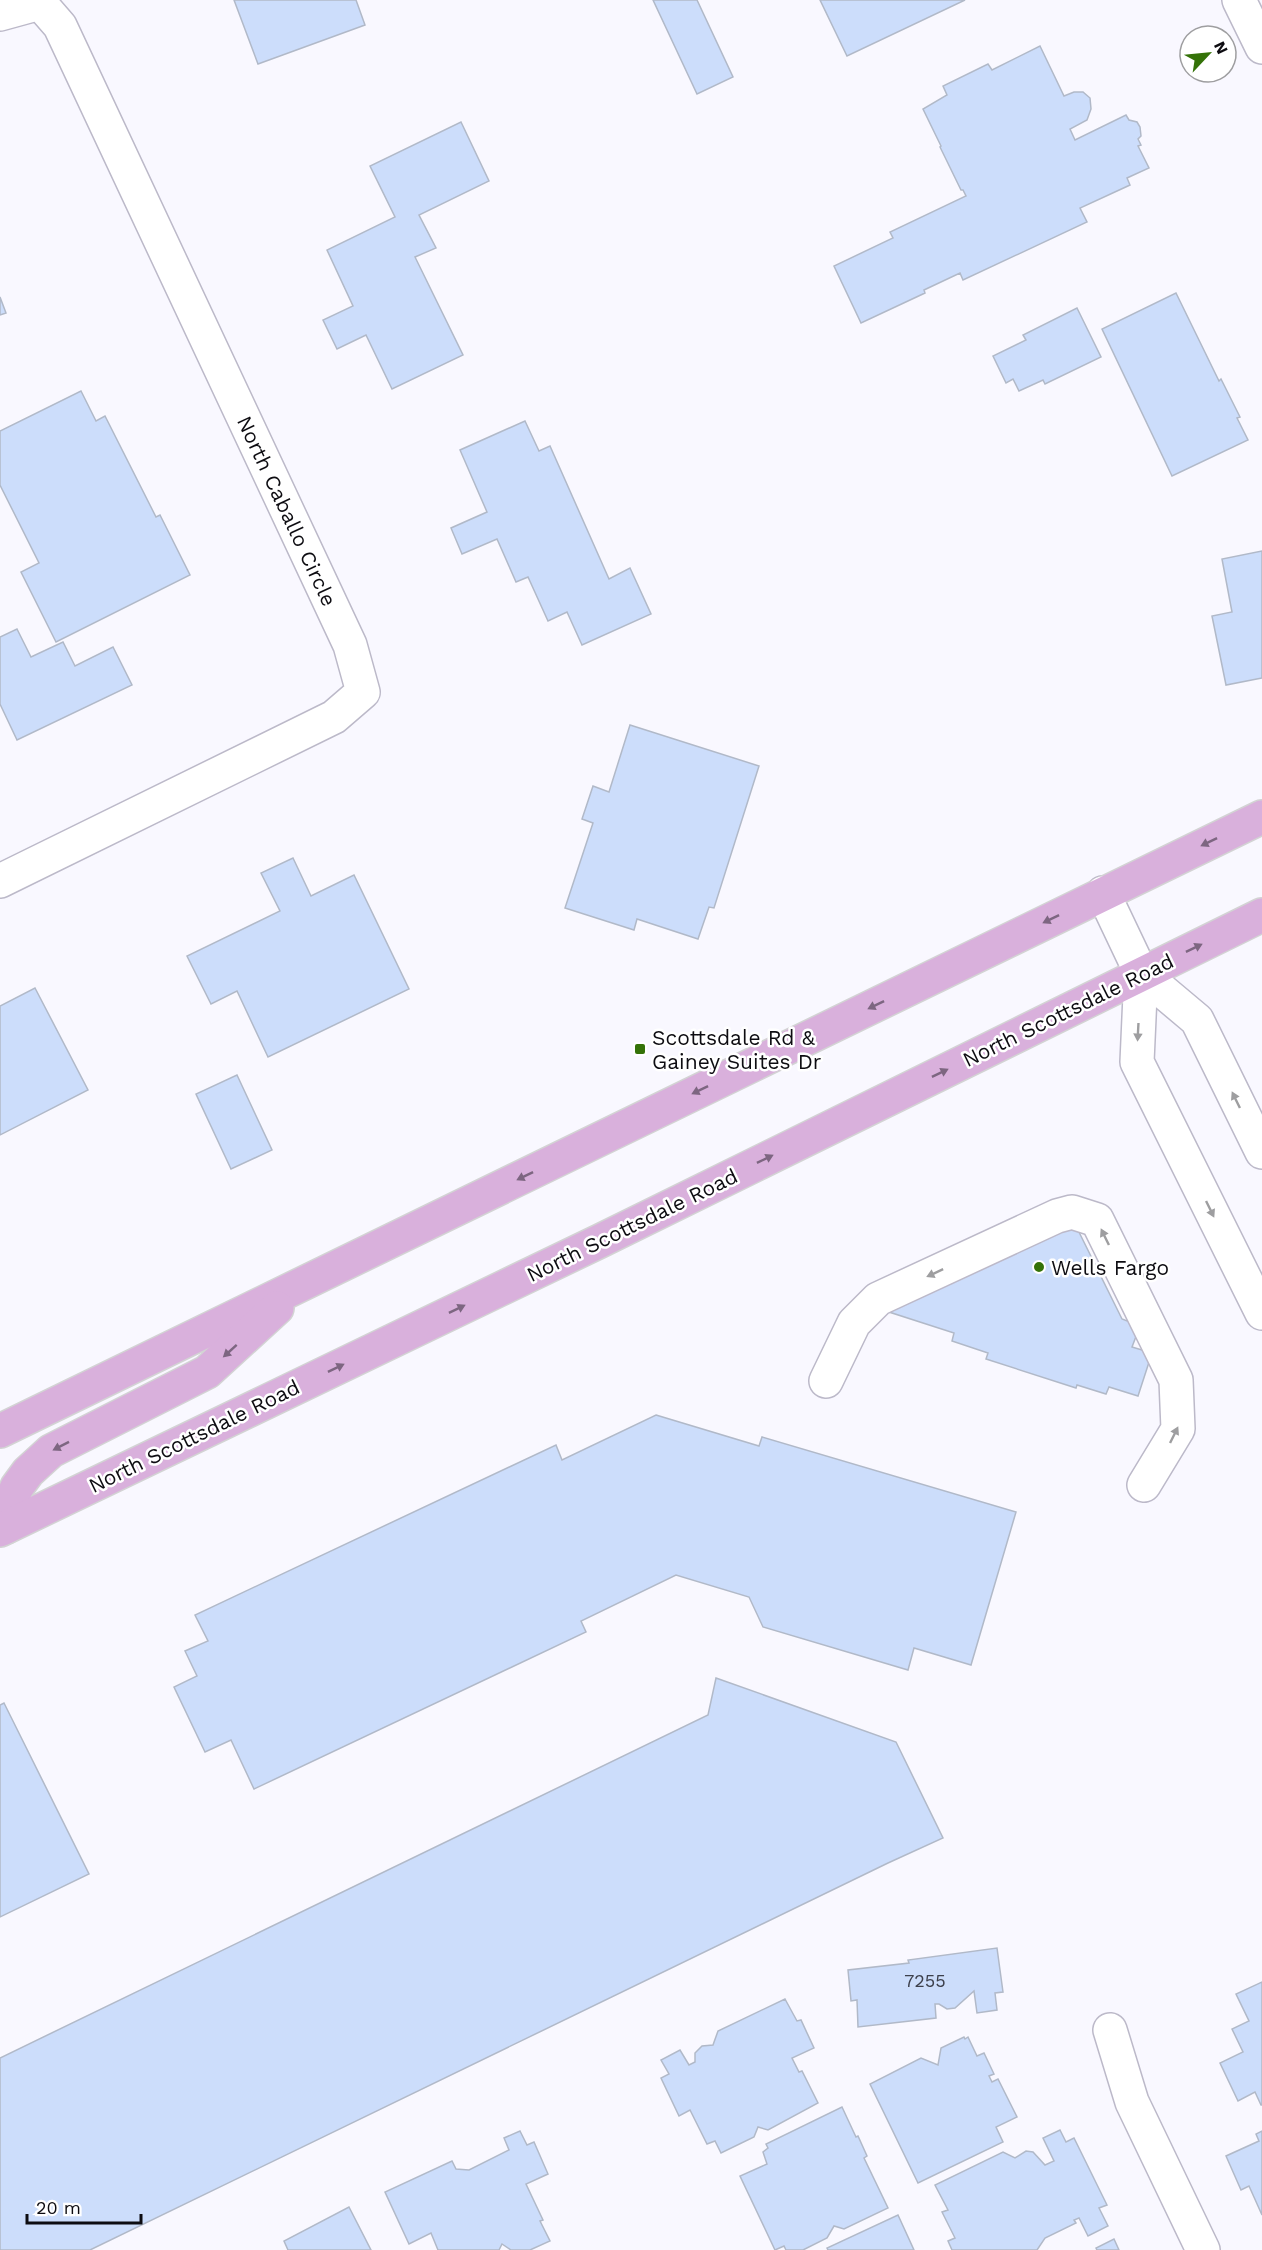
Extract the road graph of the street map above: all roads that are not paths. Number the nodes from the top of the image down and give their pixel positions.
1 (1239, 0) edge
2 (0, 14) edge
3 (1262, 47) edge
4 (1262, 817) edge
5 (0, 881) edge
6 (1103, 893) junction
7 (1262, 915) edge
8 (1141, 973) junction
9 (1262, 1152) edge
10 (304, 1284) junction
11 (1262, 1313) edge
12 (826, 1381) dead end
13 (0, 1431) edge
14 (1144, 1485) dead end
15 (3, 1529) edge
16 (1110, 2030) dead end
17 (1203, 2250) edge

1 - 3 street
2 - 5 street, North Caballo Circle
4 -> 6 main road
6 - 8 street
6 -> 10 main road
8 -> 7 main road, North Scottsdale Road
9 -> 8 street
8 -> 11 street
15 -> 8 main road, North Scottsdale Road
10 - 13 main road
10 -> 15 main road
14 -> 12 street
16 - 17 street

